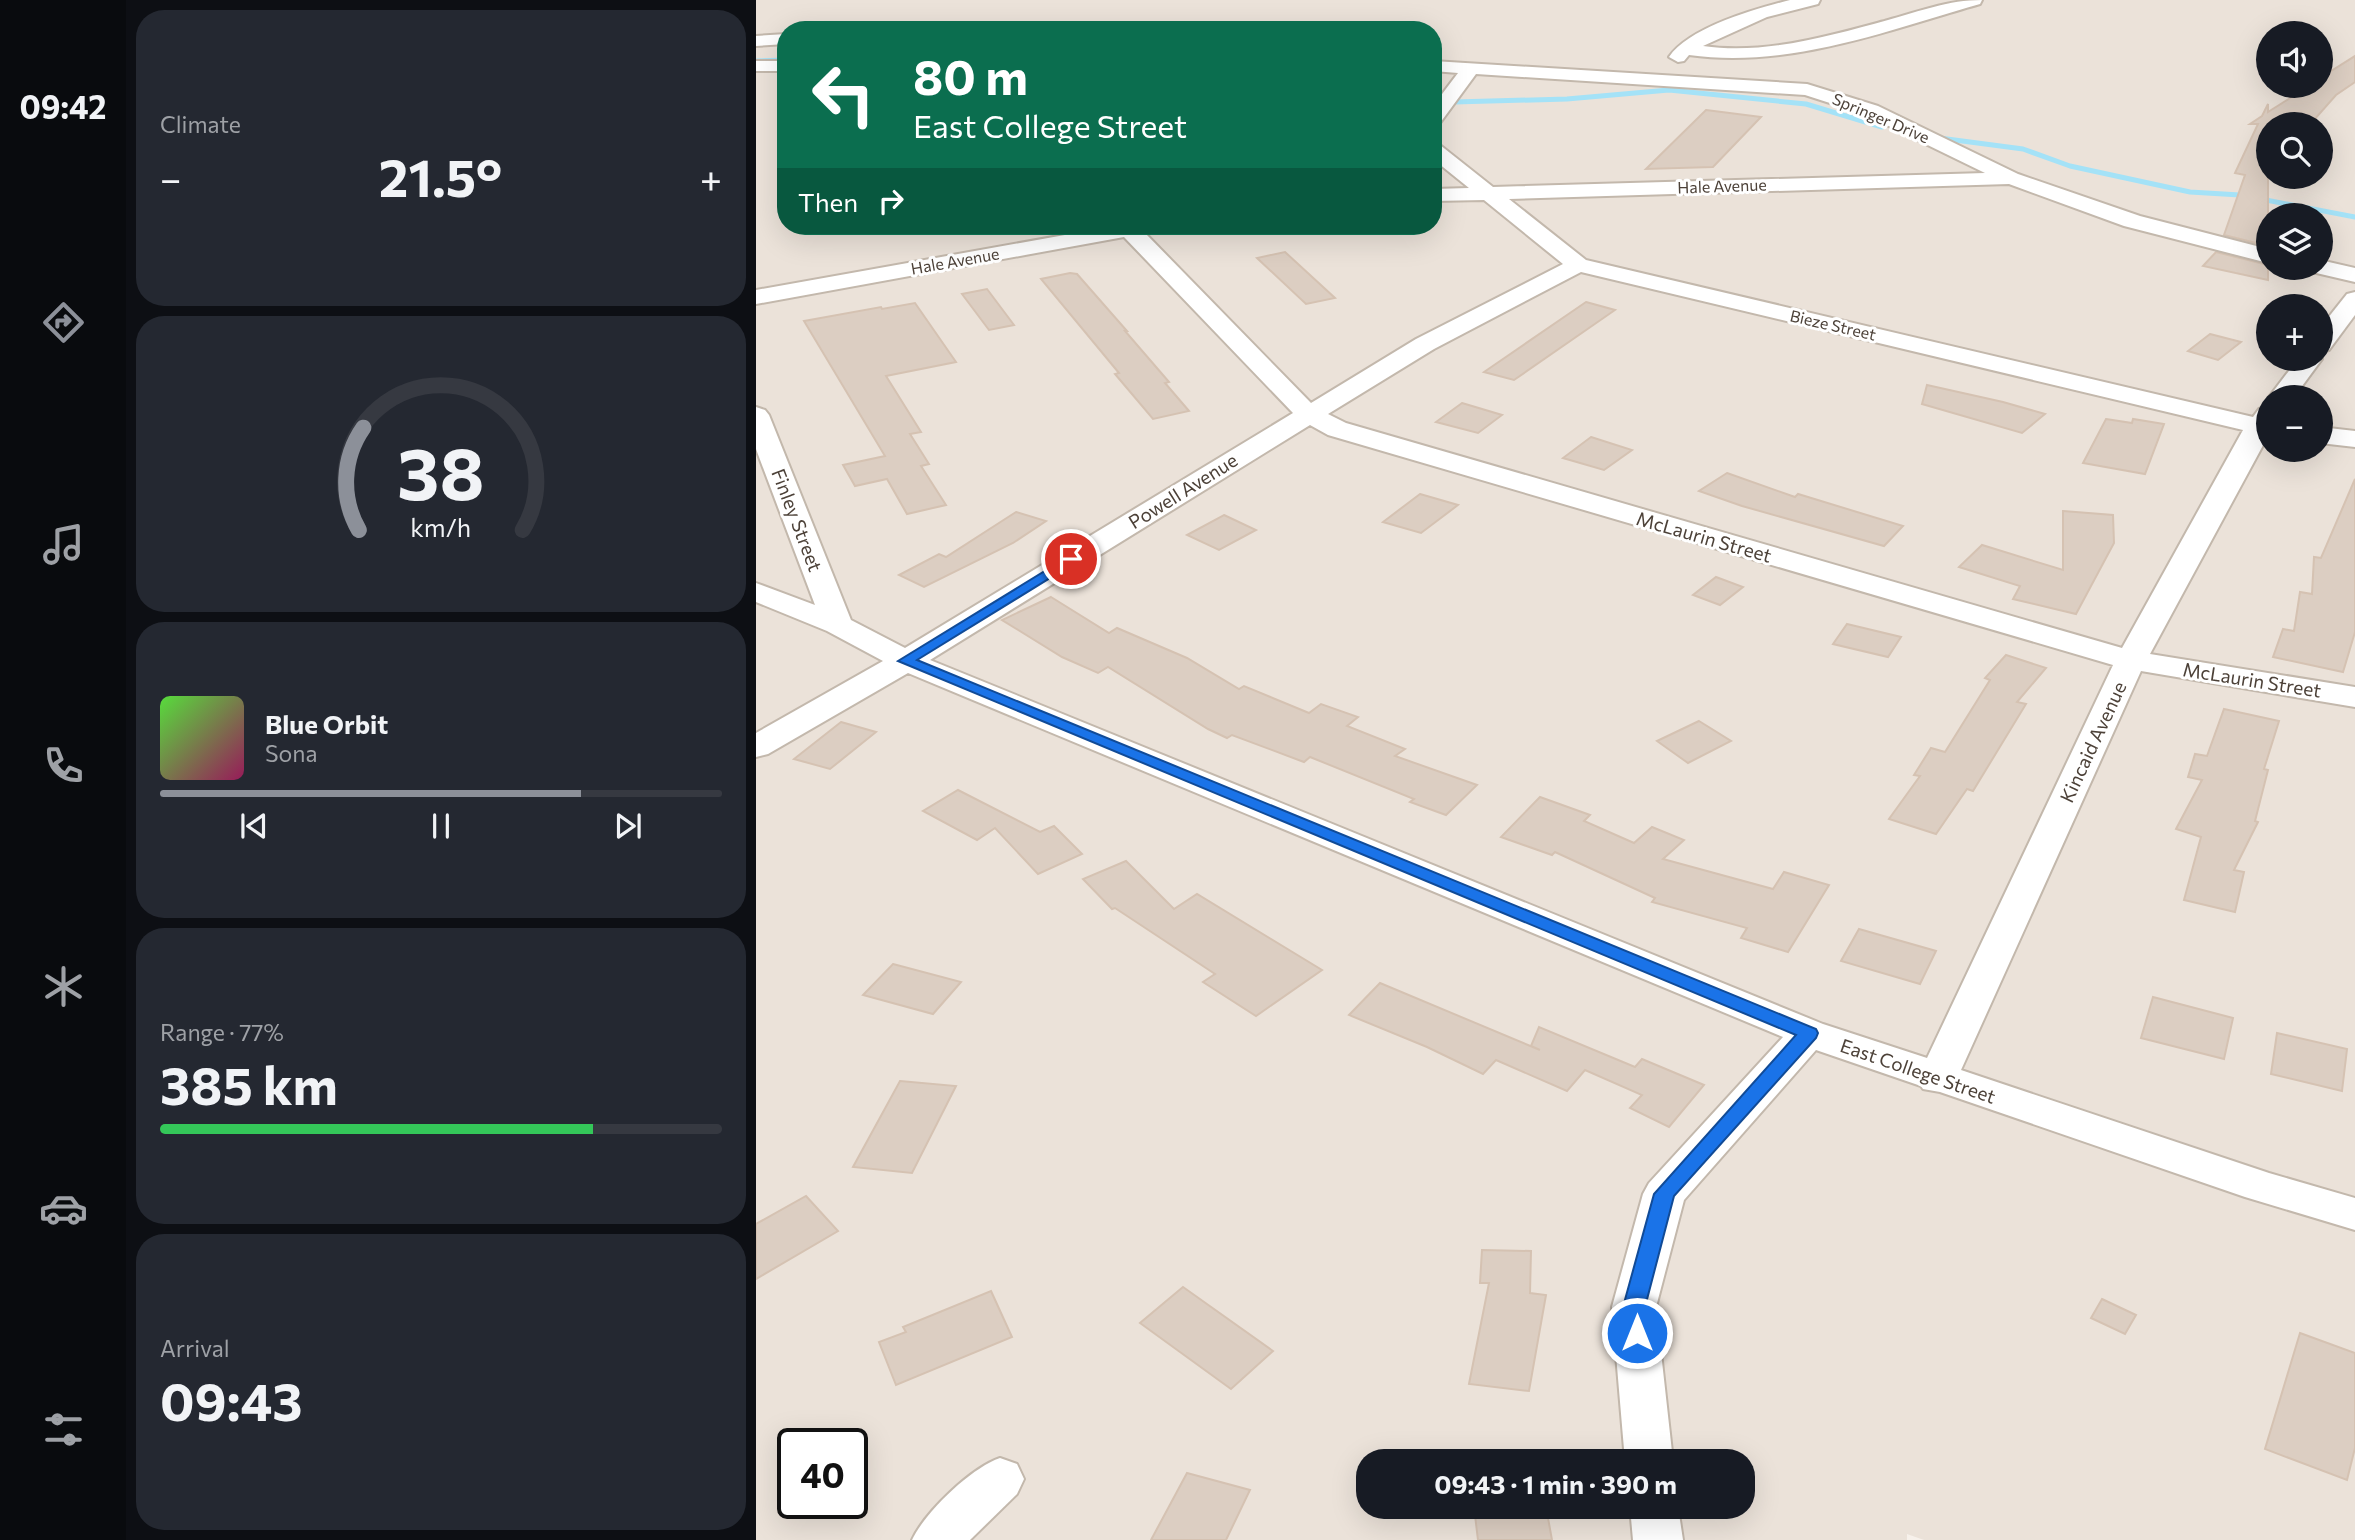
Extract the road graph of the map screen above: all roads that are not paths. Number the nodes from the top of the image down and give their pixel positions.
1 (1812, 0) edge
2 (1974, 0) edge
3 (777, 40) edge
4 (756, 41) edge
5 (1685, 49) junction
6 (756, 66) edge
7 (777, 66) edge
8 (1442, 66) edge
9 (1472, 67) junction
10 (1662, 80) junction
11 (1442, 107) edge
12 (1442, 156) edge
13 (2011, 178) junction
14 (1490, 193) junction
15 (1442, 195) edge
16 (1102, 235) edge
17 (1147, 235) edge
18 (2256, 253) edge
19 (1578, 265) junction
20 (2333, 270) edge
21 (2355, 275) edge
22 (756, 297) edge
23 (2355, 299) edge
24 (2333, 328) edge
25 (2301, 371) edge
26 (2290, 385) edge
27 (1308, 414) junction
28 (756, 415) edge
29 (2256, 421) edge
30 (2333, 436) edge
31 (2256, 439) edge
32 (2355, 439) edge
33 (756, 592) edge
34 (838, 625) junction
35 (2131, 660) junction
36 (906, 661) junction
37 (2355, 697) edge
38 (756, 747) edge
39 (1809, 1033) junction
40 (1937, 1079) junction
41 (2355, 1214) edge
42 (1648, 1449) edge
43 (1000, 1479) dead end
44 (1655, 1519) edge
45 (937, 1540) edge
46 (1658, 1540) edge

1 - 5 street
2 - 5 street
3 - 4 street
5 - 10 street
6 - 7 street
8 - 9 street, Springer Drive
9 - 10 street, Springer Drive
9 - 11 street
10 - 13 street, Springer Drive
12 - 14 street, Bieze Street
13 - 14 street, Hale Avenue
13 - 18 street, Springer Drive
14 - 15 street, Hale Avenue
14 - 19 street, Bieze Street
16 - 22 street, Hale Avenue
17 - 27 street, McLaurin Street
19 - 27 street, Powell Avenue
19 - 29 street, Bieze Street
20 - 21 street
23 - 24 street
25 - 26 street
27 - 35 street, McLaurin Street
27 - 36 street, Powell Avenue
28 - 34 street, Finley Street
30 - 32 street
31 - 35 street, Kincaid Avenue
33 - 34 street, East College Street
34 - 36 street, East College Street
35 - 37 street, McLaurin Street
35 - 40 street, Kincaid Avenue
36 - 38 street, Powell Avenue
36 - 39 street, East College Street
39 - 40 street, East College Street
39 - 42 street
40 - 41 street, East College Street
43 - 45 street
44 - 46 street

